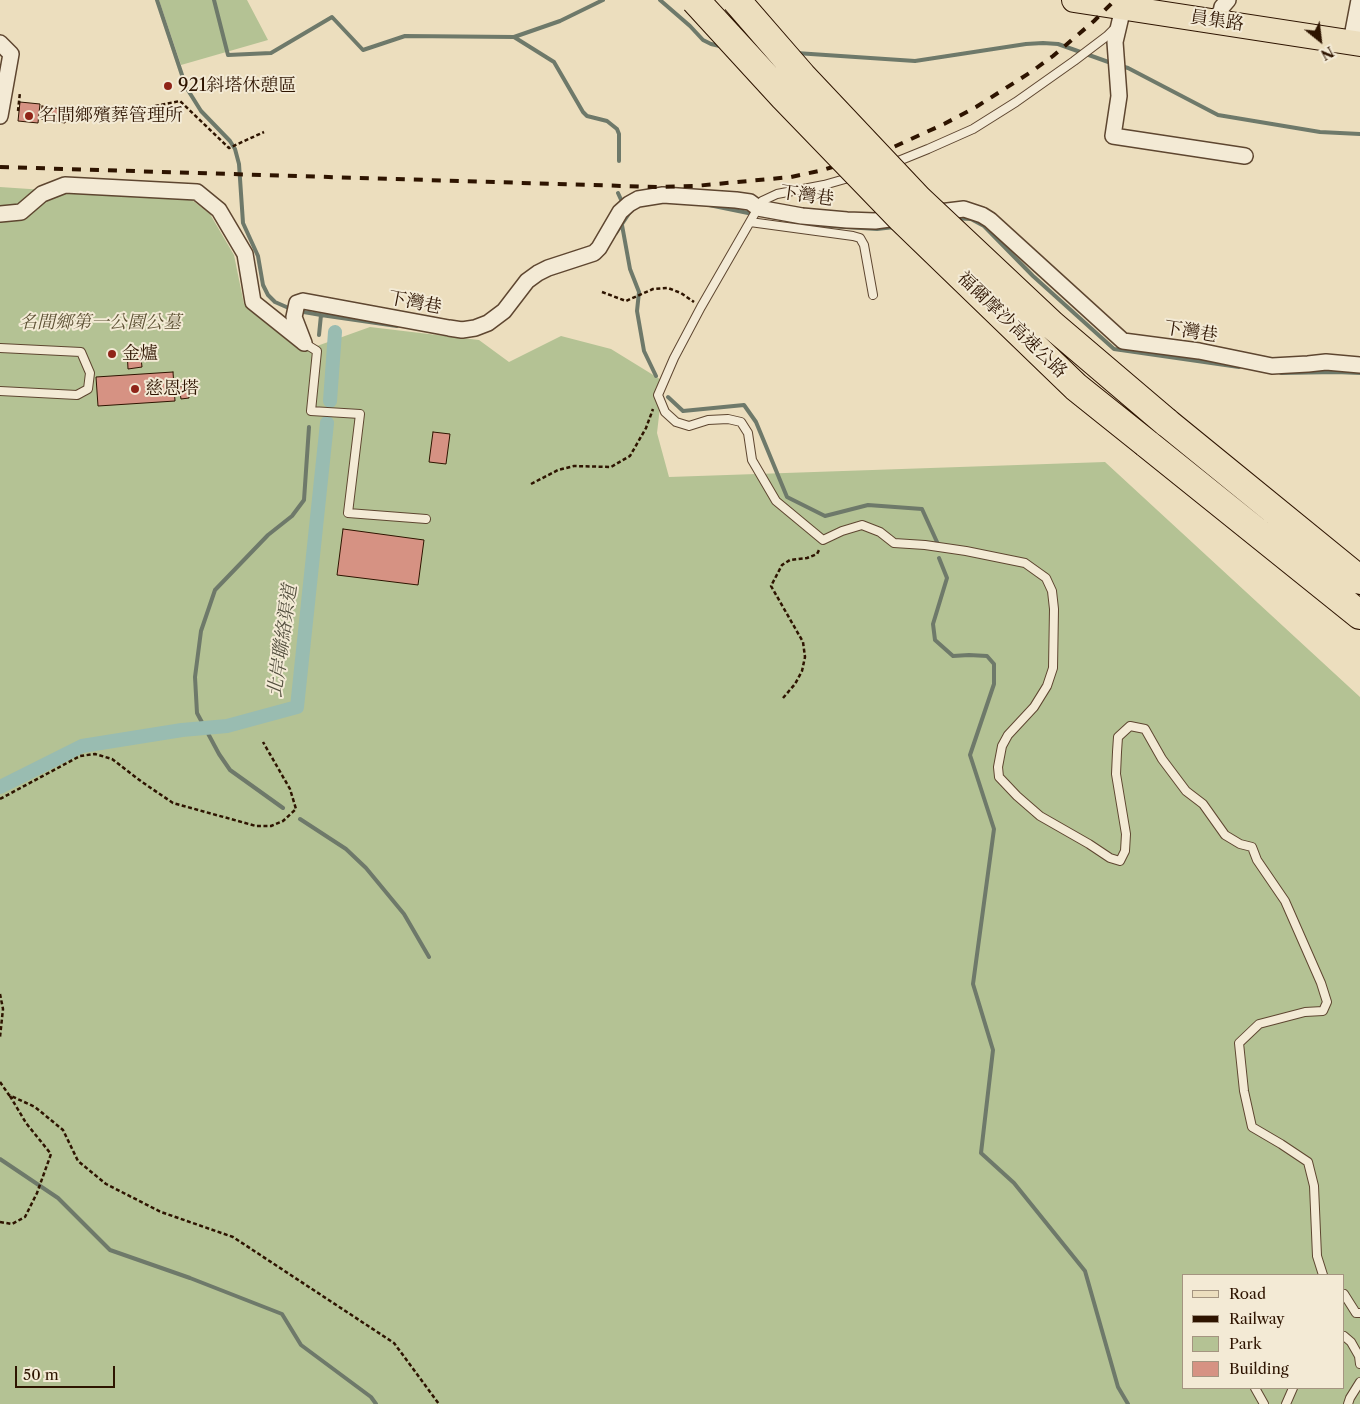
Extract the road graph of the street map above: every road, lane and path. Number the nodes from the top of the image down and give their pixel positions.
1 (695, 0) edge
2 (736, 0) edge
3 (1074, 0) edge
4 (1178, 0) edge
5 (1359, 0) edge
6 (1223, 9) edge
7 (1121, 16) junction
8 (1356, 36) edge
9 (0, 43) edge
10 (20, 92) dead end
11 (155, 106) dead end
12 (18, 111) dead end
13 (0, 116) edge
14 (264, 132) dead end
15 (1245, 156) dead end
16 (878, 169) dead end
17 (869, 172) dead end
18 (758, 208) junction
19 (0, 214) edge
20 (750, 222) junction
21 (602, 292) dead end
22 (873, 295) dead end
23 (701, 307) junction
24 (304, 343) junction
25 (0, 348) edge
26 (1360, 364) edge
27 (0, 392) edge
28 (658, 395) junction
29 (531, 484) dead end
30 (426, 519) dead end
31 (823, 540) junction
32 (1360, 580) edge
33 (1360, 615) edge
34 (783, 698) dead end
35 (264, 742) dead end
36 (0, 799) edge
37 (0, 994) edge
38 (0, 1037) edge
39 (0, 1082) edge
40 (9, 1095) junction
41 (0, 1222) edge
42 (1324, 1273) edge
43 (1345, 1296) edge
44 (1360, 1313) edge
45 (1345, 1337) edge
46 (1360, 1364) edge
47 (1360, 1382) edge
48 (1256, 1389) edge
49 (1293, 1389) edge
50 (439, 1404) edge
51 (1264, 1404) edge
52 (1286, 1404) edge
53 (1348, 1404) edge

1 - 33 highway, 福爾摩沙高速公路, bridge
2 - 32 highway, 福爾摩沙高速公路, bridge
3 - 7 main road, 員集路
4 - 6 main road, 員集路
5 - 8 street
6 - 7 main road, 員集路
6 - 8 main road, 員集路
7 - 15 street
7 - 16 lane
9 - 13 street
10 - 12 path
11 - 14 path
17 - 18 lane
18 - 20 lane
18 - 24 street, 下灣巷
18 - 26 street, 下灣巷
19 - 24 street
20 - 22 lane
20 - 23 lane
21 - 23 path
23 - 28 lane
24 - 30 lane
25 - 27 lane
28 - 29 path
28 - 31 lane
31 - 34 path
31 - 42 lane
35 - 36 path
37 - 38 path
39 - 40 path
40 - 41 path
40 - 50 path
43 - 44 lane
45 - 46 lane
47 - 53 lane
48 - 51 lane
49 - 52 lane

